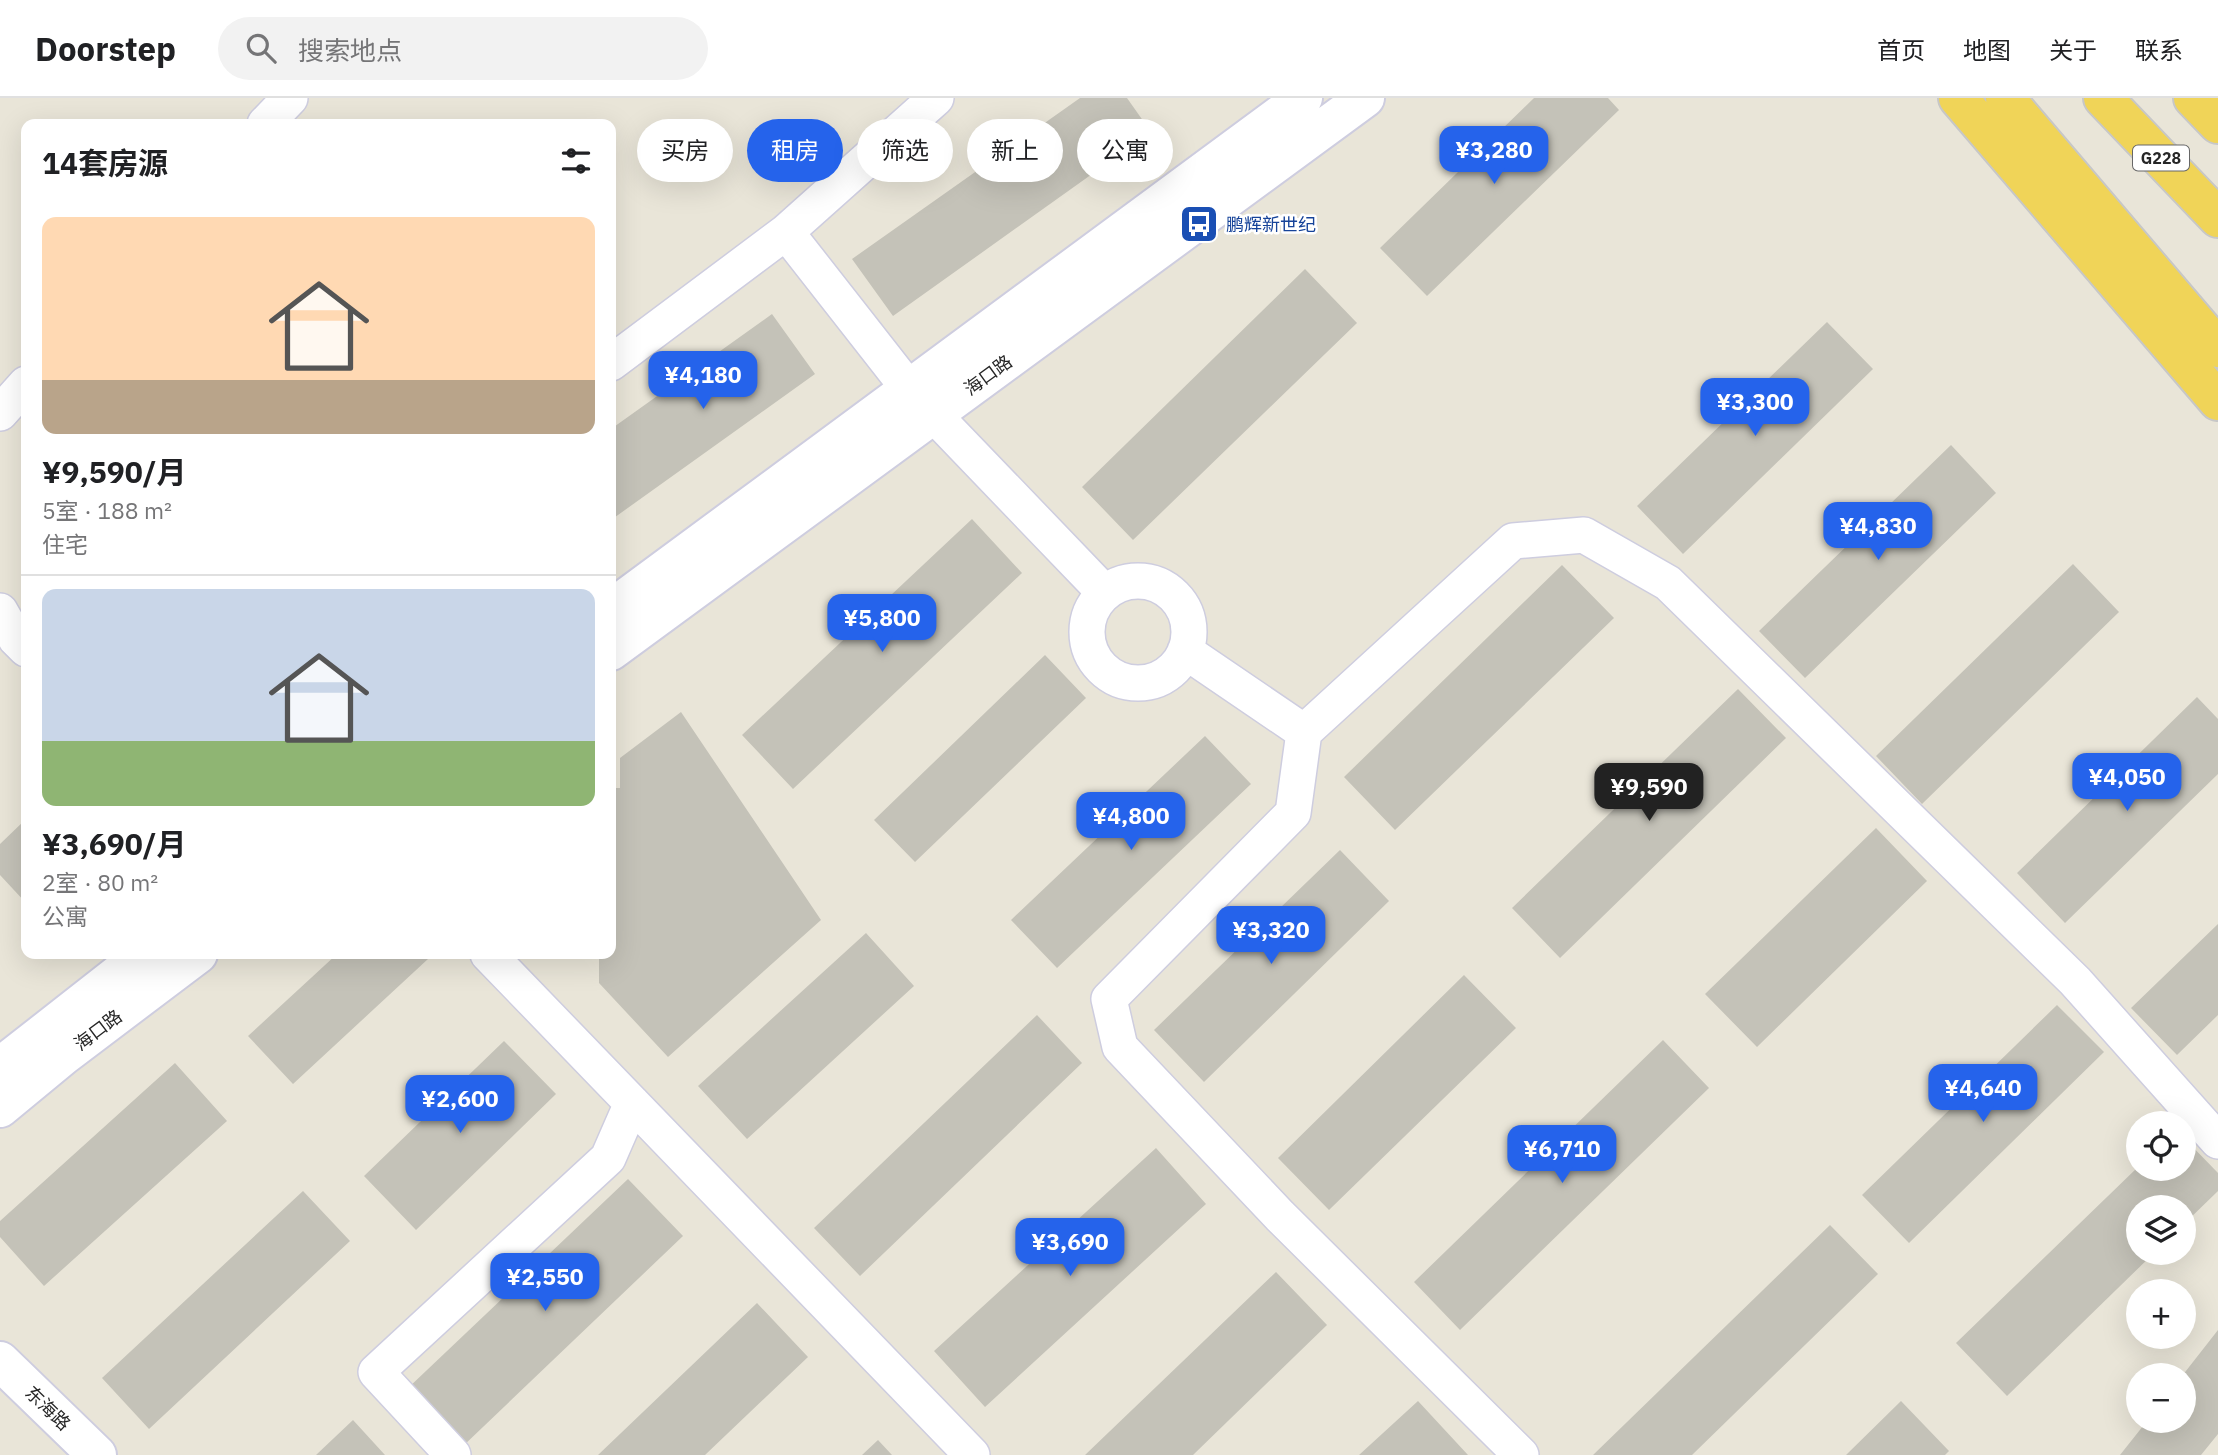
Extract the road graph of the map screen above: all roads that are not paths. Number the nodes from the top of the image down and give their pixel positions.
1 (290, 98) edge
2 (936, 98) edge
3 (1303, 98) edge
4 (1365, 98) edge
5 (1958, 98) edge
6 (2005, 98) edge
7 (2103, 98) edge
8 (2193, 98) edge
9 (270, 119) edge
10 (2218, 124) edge
11 (2218, 218) edge
12 (786, 232) junction
13 (2218, 348) edge
14 (616, 359) edge
15 (21, 390) edge
16 (922, 401) junction
17 (2218, 401) edge
18 (0, 413) edge
19 (1105, 593) junction
20 (616, 606) edge
21 (0, 611) edge
22 (21, 644) edge
23 (616, 647) edge
24 (1185, 651) junction
25 (1304, 732) junction
26 (138, 959) edge
27 (191, 959) edge
28 (493, 959) edge
29 (0, 1066) edge
30 (632, 1103) junction
31 (0, 1108) edge
32 (2218, 1141) edge
33 (0, 1361) edge
34 (97, 1455) edge
35 (453, 1455) edge
36 (972, 1455) edge
37 (1521, 1455) edge

1 - 9 street
2 - 12 street
3 - 16 main road, 海口路
4 - 16 main road, 海口路
5 - 17 highway
6 - 13 highway
7 - 11 highway, G228
8 - 10 highway
12 - 14 street
12 - 16 street
15 - 18 street
16 - 19 street
16 - 20 main road, 海口路
16 - 23 main road, 海口路
19 - 24 street
19 - 24 street
21 - 22 street
24 - 25 street
25 - 32 street
25 - 37 street
26 - 29 main road, 海口路
27 - 31 main road, 海口路
28 - 30 street
30 - 35 street
30 - 36 street
33 - 34 main road, 东海路

